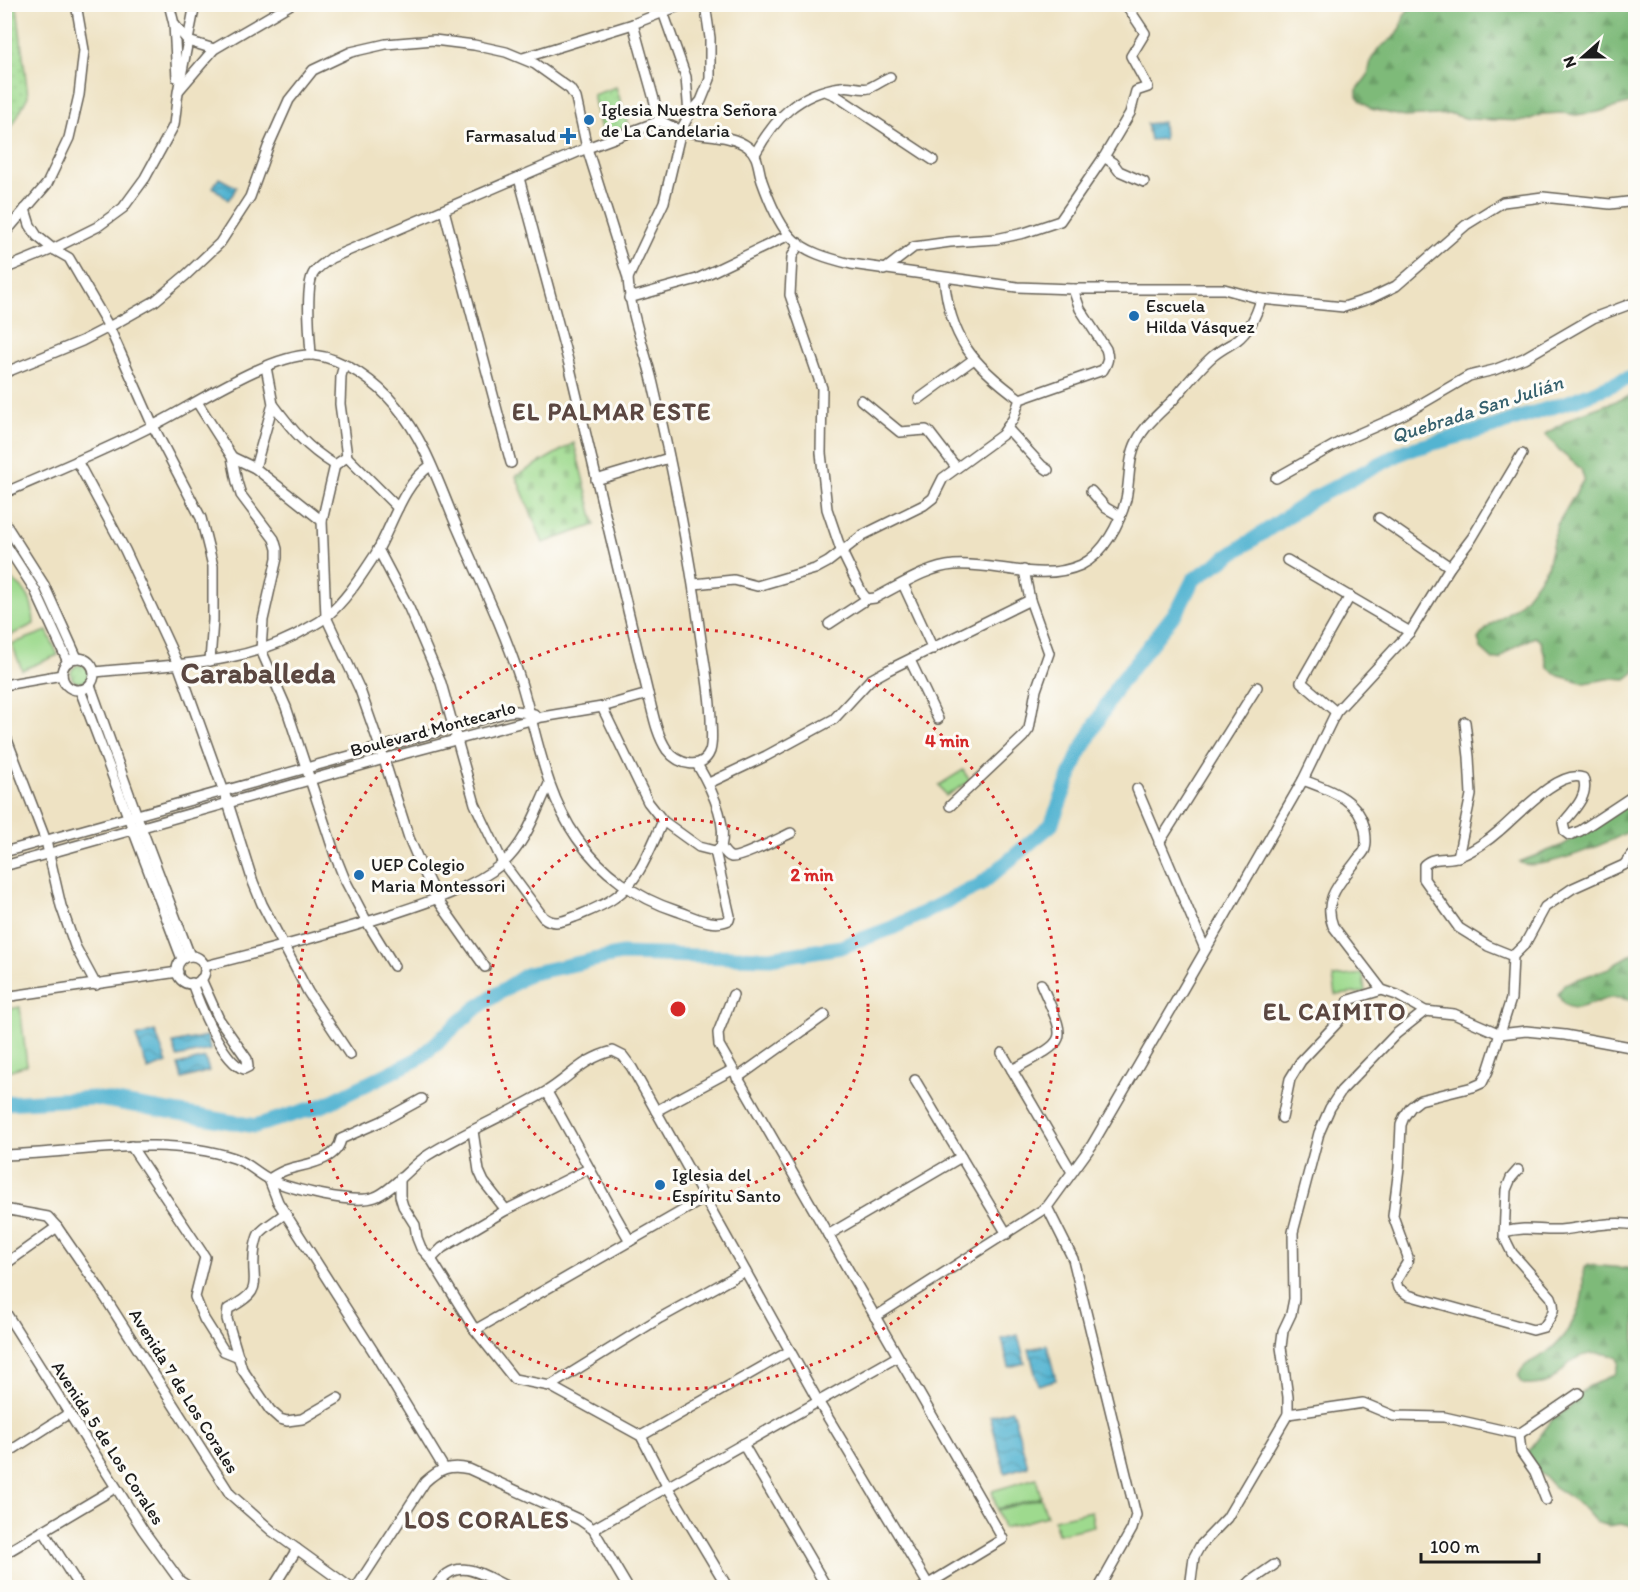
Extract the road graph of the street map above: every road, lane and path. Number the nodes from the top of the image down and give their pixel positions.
1 (76, 4) edge
2 (169, 4) edge
3 (195, 4) edge
4 (272, 4) edge
5 (291, 4) edge
6 (684, 4) edge
7 (705, 4) edge
8 (1131, 4) edge
9 (663, 12) junction
10 (269, 16) junction
11 (174, 24) junction
12 (633, 24) junction
13 (188, 41) junction
14 (214, 49) junction
15 (523, 58) junction
16 (890, 77) dead end
17 (825, 91) junction
18 (177, 92) junction
19 (689, 115) junction
20 (660, 121) junction
21 (681, 130) junction
22 (586, 148) junction
23 (755, 154) junction
24 (1104, 158) junction
25 (933, 160) dead end
26 (519, 178) junction
27 (1144, 182) dead end
28 (1635, 201) edge
29 (25, 209) junction
30 (444, 210) junction
31 (4, 234) edge
32 (789, 235) junction
33 (800, 243) junction
34 (53, 249) junction
35 (4, 269) edge
36 (884, 270) junction
37 (627, 278) junction
38 (944, 278) junction
39 (1073, 289) junction
40 (629, 298) junction
41 (1261, 299) junction
42 (1635, 302) edge
43 (109, 327) junction
44 (311, 355) junction
45 (974, 359) junction
46 (344, 366) junction
47 (266, 367) junction
48 (4, 373) edge
49 (919, 399) dead end
50 (1020, 399) junction
51 (861, 400) dead end
52 (197, 402) junction
53 (273, 404) junction
54 (153, 426) junction
55 (1007, 428) junction
56 (1522, 454) dead end
57 (232, 457) junction
58 (347, 457) junction
59 (669, 458) junction
60 (77, 461) junction
61 (511, 463) dead end
62 (335, 465) junction
63 (430, 466) junction
64 (956, 467) junction
65 (255, 468) junction
66 (1048, 470) dead end
67 (1276, 478) dead end
68 (596, 480) junction
69 (1091, 491) dead end
70 (4, 493) edge
71 (398, 508) junction
72 (1120, 516) junction
73 (1379, 518) dead end
74 (322, 521) junction
75 (4, 522) edge
76 (4, 542) edge
77 (378, 549) junction
78 (841, 550) junction
79 (1287, 561) dead end
80 (1450, 567) junction
81 (1024, 570) junction
82 (694, 584) junction
83 (903, 584) junction
84 (1350, 596) junction
85 (867, 599) junction
86 (1030, 600) junction
87 (327, 617) junction
88 (829, 624) dead end
89 (1410, 632) junction
90 (933, 649) junction
91 (261, 650) junction
92 (72, 660) junction
93 (910, 660) junction
94 (210, 661) junction
95 (177, 664) junction
96 (94, 672) junction
97 (63, 675) junction
98 (4, 685) edge
99 (90, 685) junction
100 (1257, 687) dead end
101 (80, 690) junction
102 (648, 694) junction
103 (602, 707) junction
104 (1336, 712) junction
105 (534, 717) junction
106 (938, 719) dead end
107 (1465, 722) dead end
108 (454, 726) junction
109 (4, 732) edge
110 (458, 740) junction
111 (380, 747) junction
112 (384, 759) junction
113 (697, 764) junction
114 (307, 769) junction
115 (310, 780) junction
116 (1303, 780) junction
117 (709, 783) junction
118 (549, 784) junction
119 (1137, 789) dead end
120 (224, 792) junction
121 (1635, 794) edge
122 (228, 803) junction
123 (950, 806) dead end
124 (133, 817) junction
125 (663, 821) junction
126 (136, 829) junction
127 (790, 833) dead end
128 (46, 841) junction
129 (1159, 843) junction
130 (718, 849) junction
131 (1635, 850) edge
132 (4, 852) edge
133 (48, 853) junction
134 (1458, 857) junction
135 (502, 863) junction
136 (4, 866) edge
137 (627, 888) junction
138 (438, 899) junction
139 (367, 922) junction
140 (283, 946) junction
141 (1205, 949) junction
142 (1513, 956) junction
143 (186, 958) junction
144 (205, 966) junction
145 (394, 966) dead end
146 (485, 967) dead end
147 (178, 972) junction
148 (197, 981) junction
149 (1041, 984) dead end
150 (96, 985) junction
151 (1382, 990) junction
152 (733, 995) dead end
153 (5, 997) edge
154 (1425, 1011) junction
155 (825, 1015) dead end
156 (1500, 1034) junction
157 (1635, 1048) edge
158 (1002, 1053) dead end
159 (350, 1055) dead end
160 (1012, 1070) junction
161 (735, 1074) junction
162 (915, 1080) dead end
163 (547, 1092) junction
164 (422, 1099) dead end
165 (656, 1111) junction
166 (1282, 1118) dead end
167 (473, 1131) junction
168 (131, 1146) junction
169 (4, 1155) edge
170 (961, 1157) junction
171 (588, 1169) junction
172 (1518, 1170) dead end
173 (1072, 1172) junction
174 (400, 1178) junction
175 (269, 1179) junction
176 (705, 1198) junction
177 (1047, 1207) junction
178 (4, 1209) edge
179 (506, 1210) junction
180 (285, 1213) junction
181 (1635, 1225) edge
182 (57, 1227) junction
183 (1504, 1232) junction
184 (1007, 1234) junction
185 (828, 1235) junction
186 (630, 1241) junction
187 (431, 1259) junction
188 (4, 1265) edge
189 (745, 1271) junction
190 (4, 1310) edge
191 (875, 1317) junction
192 (475, 1330) junction
193 (790, 1351) junction
194 (239, 1357) junction
195 (897, 1357) junction
196 (550, 1386) junction
197 (1579, 1393) dead end
198 (338, 1398) dead end
199 (818, 1401) junction
200 (68, 1414) junction
201 (1288, 1414) junction
202 (1519, 1434) junction
203 (641, 1436) junction
204 (743, 1444) junction
205 (4, 1455) edge
206 (444, 1468) junction
207 (667, 1486) junction
208 (115, 1488) junction
209 (1546, 1500) dead end
210 (593, 1529) junction
211 (43, 1530) junction
212 (297, 1549) junction
213 (4, 1554) edge
214 (1274, 1565) dead end
215 (925, 1586) edge
216 (80, 1587) edge
217 (191, 1587) edge
218 (273, 1587) edge
219 (351, 1587) edge
220 (356, 1587) edge
221 (435, 1587) edge
222 (510, 1587) edge
223 (628, 1587) edge
224 (728, 1587) edge
225 (827, 1587) edge
226 (1099, 1587) edge
227 (1190, 1587) edge
228 (1244, 1587) edge

1 - 29 street
2 - 11 street
3 - 13 street
4 - 10 street
5 - 10 street
6 - 9 street
7 - 19 street
8 - 24 street
9 - 12 street
9 - 19 street
10 - 14 street
11 - 13 street
11 - 18 street
12 - 15 street
12 - 20 street
13 - 14 street
13 - 18 street
14 - 18 street
15 - 22 street
15 - 43 street
16 - 17 street
17 - 23 street
17 - 25 street
18 - 34 street
19 - 21 street
20 - 21 street
20 - 22 street
21 - 23 street
21 - 37 street
22 - 26 street
22 - 37 street
23 - 32 street
24 - 27 street
24 - 36 street
26 - 30 street
26 - 68 street
28 - 41 street
29 - 31 street
29 - 34 street
30 - 44 street
30 - 61 street
32 - 33 street
32 - 40 street
33 - 36 street
33 - 78 street
34 - 35 street
34 - 43 street
36 - 38 street
37 - 40 street
38 - 39 street
38 - 45 street
39 - 41 street
39 - 50 street
40 - 59 street
41 - 72 street
42 - 67 street
43 - 48 street
43 - 54 street
44 - 46 street
44 - 47 street
45 - 49 street
45 - 50 street
46 - 58 street
46 - 63 street
47 - 52 street
47 - 53 street
50 - 55 street
51 - 64 street
52 - 54 street
52 - 57 street
53 - 62 street
53 - 65 street
54 - 60 street
54 - 94 street
55 - 64 street
55 - 66 street
56 - 80 street
57 - 65 street
57 - 91 street
58 - 62 street
58 - 71 street
59 - 68 street
59 - 82 street
60 - 70 street
60 - 95 street
62 - 74 street
63 - 71 street
63 - 105 street
64 - 78 street
65 - 74 street
68 - 102 street
69 - 72 street
71 - 77 street
72 - 81 street
73 - 80 street
74 - 87 street
75 - 92 street
76 - 92 street
77 - 87 street
77 - 108 street
78 - 82 street
78 - 85 street
79 - 84 street
80 - 89 street
81 - 83 street
81 - 86 street
82 - 113 street
83 - 85 street
83 - 90 street
84 - 89 street
84 - 104 street
85 - 88 street
86 - 90 street
86 - 123 street
87 - 91 street
87 - 111 street
89 - 104 street
90 - 93 street
91 - 94 street
91 - 114 street
92 - 96 street
92 - 97 street
93 - 106 street
93 - 117 street
94 - 95 street
95 - 96 street
95 - 120 street
96 - 99 street
97 - 98 street
97 - 101 street
99 - 101 street
99 - 124 street
100 - 129 street
101 - 124 street
102 - 103 street
102 - 113 street
103 - 105 street
103 - 125 street
104 - 116 street
105 - 108 street, Boulevard Montecarlo
105 - 110 street, Boulevard Montecarlo
105 - 118 street
107 - 134 street
108 - 110 street
108 - 111 street, Boulevard Montecarlo
109 - 128 street
110 - 112 street, Boulevard Montecarlo
110 - 135 street
111 - 112 street
111 - 114 street, Boulevard Montecarlo
112 - 115 street, Boulevard Montecarlo
112 - 138 street
113 - 117 street
114 - 115 street
114 - 120 street, Boulevard Montecarlo
115 - 122 street, Boulevard Montecarlo
115 - 139 street
116 - 141 street
116 - 151 street
117 - 130 street
118 - 135 street
118 - 137 street
119 - 129 street
120 - 122 street
120 - 124 street, Boulevard Montecarlo
121 - 134 street
122 - 126 street, Boulevard Montecarlo
122 - 140 street
124 - 126 street
124 - 128 street, Boulevard Montecarlo
125 - 130 street
125 - 137 street
126 - 133 street, Boulevard Montecarlo
126 - 143 street
127 - 130 street
128 - 132 street, Boulevard Montecarlo
128 - 133 street
129 - 141 street
130 - 137 street
131 - 142 street
133 - 136 street, Boulevard Montecarlo
133 - 150 street
134 - 142 street
135 - 137 street
135 - 138 street
138 - 139 street
138 - 146 street
139 - 140 street
139 - 145 street
140 - 144 street
140 - 159 street
141 - 173 street
142 - 156 street
143 - 144 street
143 - 147 street
144 - 148 street
147 - 148 street
147 - 150 street
148 - 148 street
149 - 160 street
150 - 153 street
151 - 154 street
151 - 166 street
152 - 161 street
154 - 156 street
154 - 201 street
155 - 161 street
156 - 157 street
156 - 183 street
158 - 160 street
160 - 173 street
161 - 165 street
161 - 185 street
162 - 170 street
163 - 165 street
163 - 167 street
163 - 171 street
164 - 175 street
165 - 176 street
167 - 174 street
167 - 179 street
168 - 169 street
168 - 175 street
168 - 194 street
170 - 184 street
170 - 185 street
171 - 179 street
171 - 186 street
172 - 183 street
173 - 177 street
174 - 175 street
174 - 187 street
175 - 180 street
176 - 186 street
176 - 189 street
177 - 184 street
177 - 226 street
178 - 182 street, Avenida 7 de Los Corales
179 - 187 street
180 - 194 street
180 - 206 street
181 - 183 street
182 - 188 street
182 - 212 street, Avenida 7 de Los Corales
184 - 191 street
185 - 191 street
186 - 192 street
187 - 192 street
189 - 193 street
189 - 196 street
190 - 200 street, Avenida 5 de Los Corales
191 - 195 street
192 - 196 street
193 - 199 street
193 - 203 street
194 - 198 street
195 - 199 street
195 - 215 street
196 - 203 street
197 - 202 street
199 - 204 street
199 - 215 street
200 - 205 street
200 - 208 street, Avenida 5 de Los Corales
201 - 202 street
201 - 227 street
202 - 209 street
203 - 207 street
204 - 207 street
204 - 225 street
206 - 210 street
206 - 220 street
207 - 210 street
207 - 224 street
208 - 211 street
208 - 217 street, Avenida 5 de Los Corales
210 - 223 street
211 - 213 street
211 - 216 street
212 - 218 street
212 - 219 street, Avenida 7 de Los Corales
214 - 228 street
221 - 222 street

